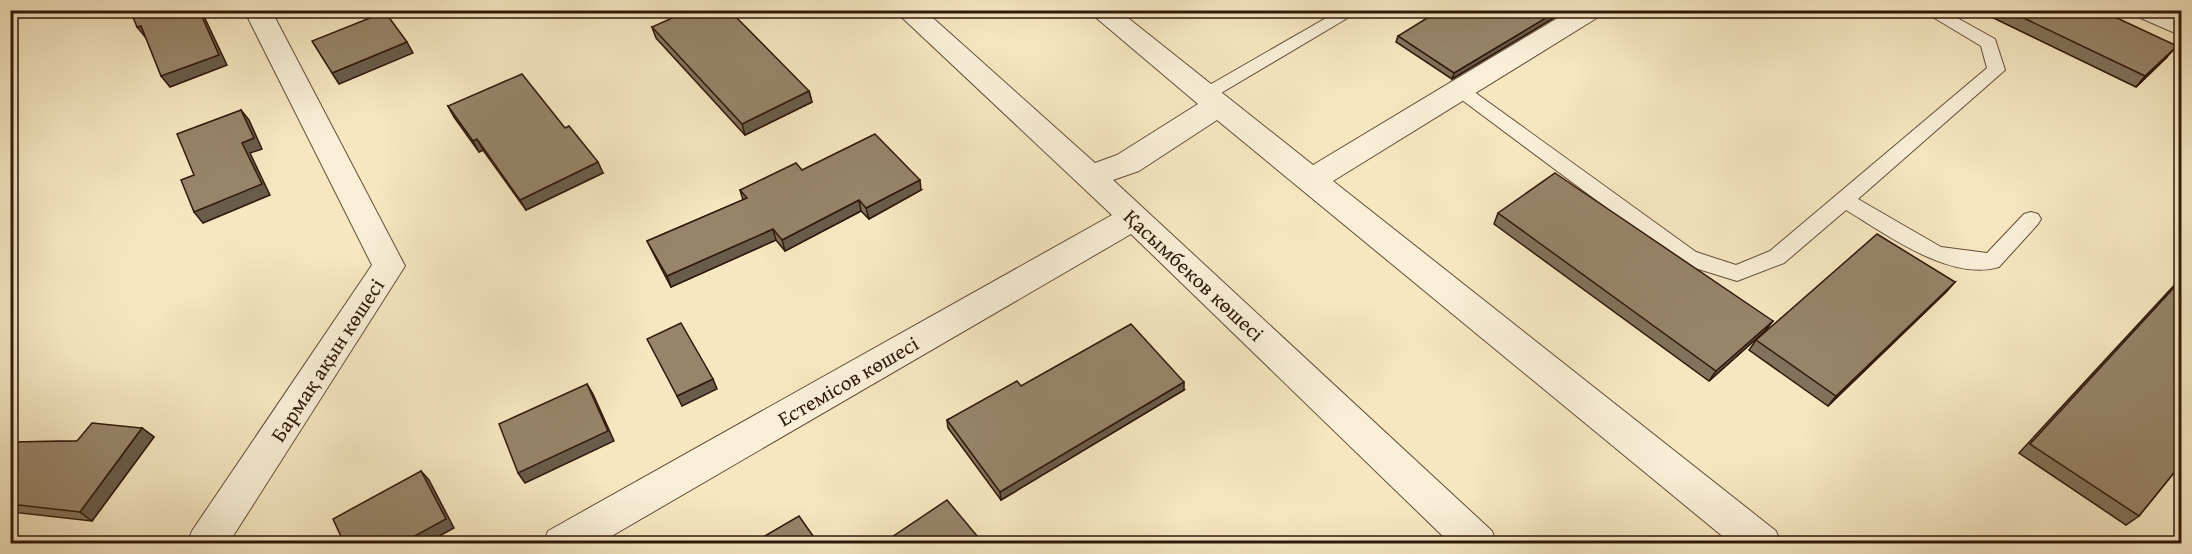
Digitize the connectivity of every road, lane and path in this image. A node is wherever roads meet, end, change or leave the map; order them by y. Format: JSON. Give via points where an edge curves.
{"nodes":[{"id":1,"x":257,"y":10,"type":"edge"},
{"id":2,"x":907,"y":10,"type":"edge"},
{"id":3,"x":1100,"y":10,"type":"edge"},
{"id":4,"x":1353,"y":10,"type":"edge"},
{"id":5,"x":1591,"y":10,"type":"edge"},
{"id":6,"x":1929,"y":10,"type":"edge"},
{"id":7,"x":2145,"y":10,"type":"edge"},
{"id":8,"x":2181,"y":27,"type":"edge"},
{"id":9,"x":1460,"y":90,"type":"junction"},
{"id":10,"x":1211,"y":100,"type":"junction"},
{"id":11,"x":1090,"y":176,"type":"junction"},
{"id":12,"x":1311,"y":180,"type":"junction"},
{"id":13,"x":1845,"y":200,"type":"junction"},
{"id":14,"x":1133,"y":218,"type":"junction"},
{"id":15,"x":2031,"y":219,"type":"dead end"},
{"id":16,"x":206,"y":543,"type":"edge"},
{"id":17,"x":562,"y":543,"type":"edge"},
{"id":18,"x":1478,"y":543,"type":"edge"},
{"id":19,"x":1762,"y":543,"type":"edge"}],
"edges":[{"from":1,"to":16,"type":"street","name":"Бармақ ақын көшесі","via":[[389,266]]},
{"from":2,"to":11,"type":"street","name":"Қасымбеков көшесі"},
{"from":3,"to":10,"type":"street"},
{"from":4,"to":10,"type":"lane"},
{"from":5,"to":9,"type":"street"},
{"from":6,"to":13,"type":"lane","via":[[1989,43],[1996,70]]},
{"from":7,"to":8,"type":"street"},
{"from":9,"to":12,"type":"street"},
{"from":9,"to":13,"type":"lane","via":[[1689,258],[1737,273],[1778,257]]},
{"from":10,"to":11,"type":"street","via":[[1128,163]]},
{"from":10,"to":12,"type":"street"},
{"from":11,"to":14,"type":"street","name":"Қасымбеков көшесі"},
{"from":12,"to":19,"type":"street"},
{"from":13,"to":15,"type":"lane","via":[[1936,254],[1960,259],[1992,261]]},
{"from":14,"to":17,"type":"street","name":"Естемісов көшесі"},
{"from":14,"to":18,"type":"street","name":"Қасымбеков көшесі"}]}
